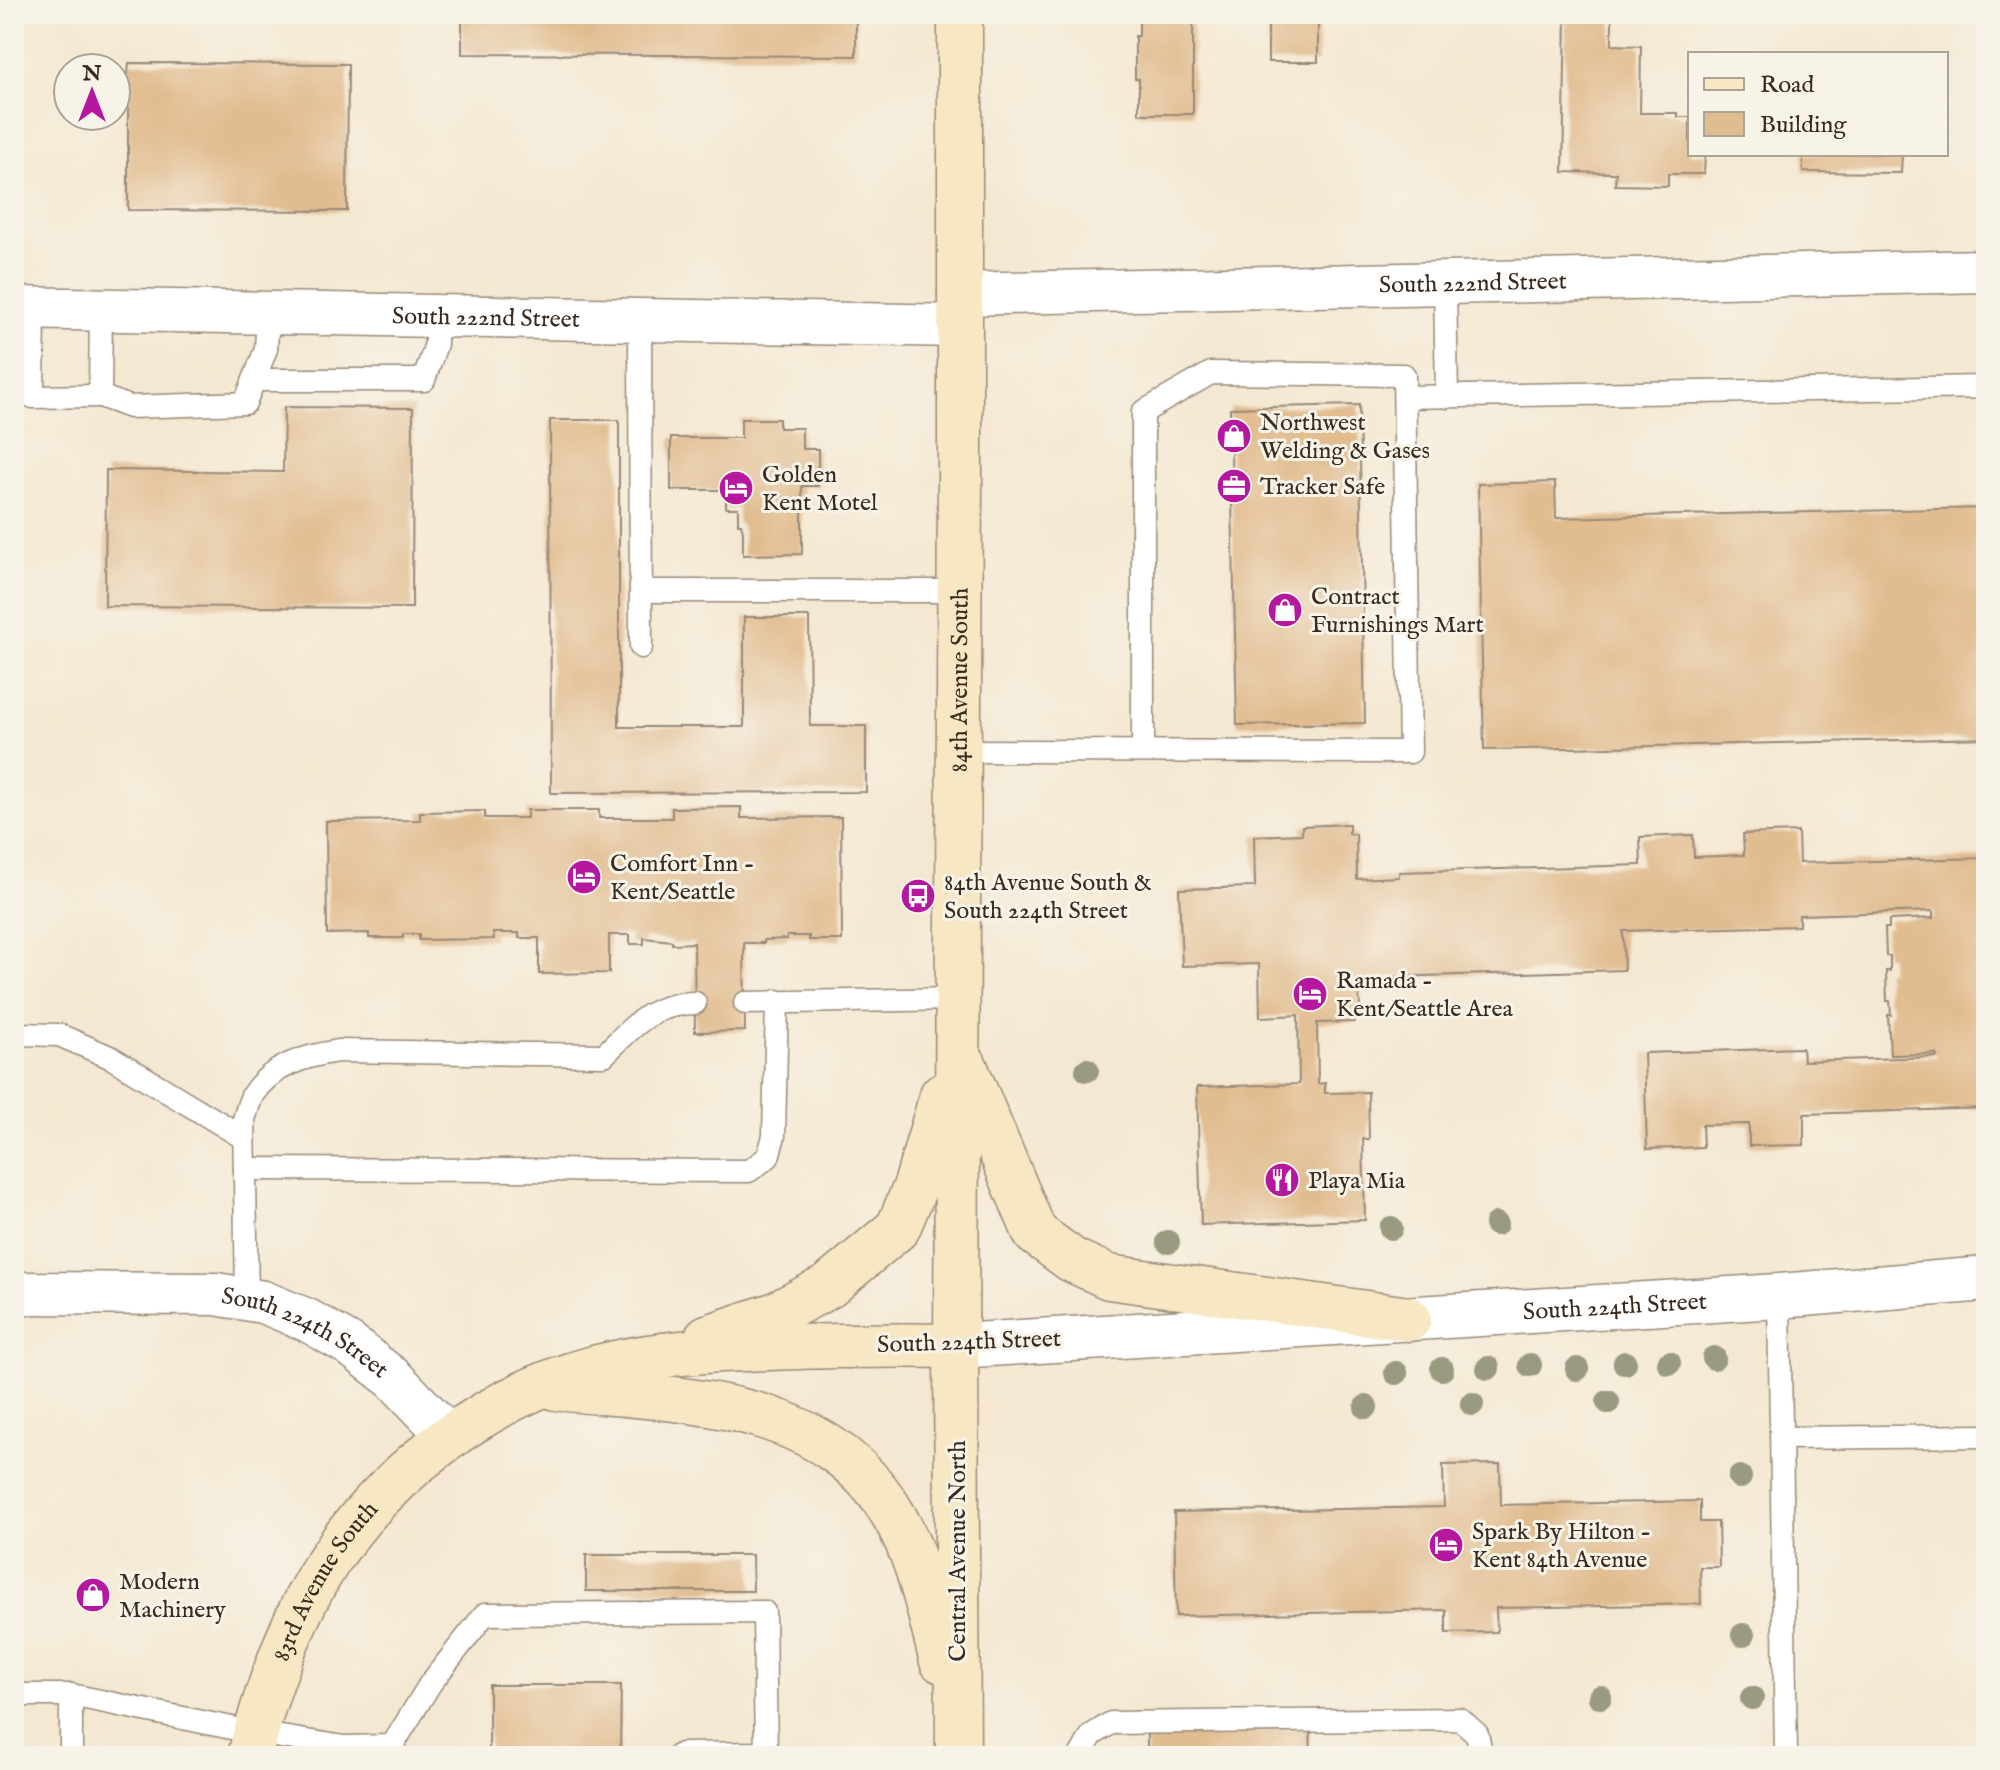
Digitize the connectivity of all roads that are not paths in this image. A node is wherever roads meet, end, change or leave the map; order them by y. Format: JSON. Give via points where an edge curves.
{"nodes":[{"id":1,"x":960,"y":14,"type":"edge"},
{"id":2,"x":1986,"y":271,"type":"edge"},
{"id":3,"x":1445,"y":283,"type":"junction"},
{"id":4,"x":24,"y":308,"type":"edge"},
{"id":5,"x":101,"y":309,"type":"junction"},
{"id":6,"x":959,"y":310,"type":"junction"},
{"id":7,"x":268,"y":312,"type":"junction"},
{"id":8,"x":436,"y":316,"type":"junction"},
{"id":9,"x":640,"y":320,"type":"junction"},
{"id":10,"x":254,"y":380,"type":"junction"},
{"id":11,"x":1986,"y":387,"type":"edge"},
{"id":12,"x":100,"y":396,"type":"junction"},
{"id":13,"x":1405,"y":397,"type":"junction"},
{"id":14,"x":1447,"y":397,"type":"junction"},
{"id":15,"x":641,"y":591,"type":"junction"},
{"id":16,"x":959,"y":591,"type":"junction"},
{"id":17,"x":641,"y":647,"type":"dead end"},
{"id":18,"x":958,"y":751,"type":"junction"},
{"id":19,"x":1143,"y":751,"type":"junction"},
{"id":20,"x":957,"y":999,"type":"junction"},
{"id":21,"x":777,"y":1001,"type":"junction"},
{"id":22,"x":695,"y":1003,"type":"dead end"},
{"id":23,"x":745,"y":1003,"type":"dead end"},
{"id":24,"x":14,"y":1034,"type":"edge"},
{"id":25,"x":957,"y":1047,"type":"junction"},
{"id":26,"x":244,"y":1138,"type":"junction"},
{"id":27,"x":245,"y":1169,"type":"junction"},
{"id":28,"x":1986,"y":1279,"type":"edge"},
{"id":29,"x":14,"y":1293,"type":"edge"},
{"id":30,"x":1779,"y":1296,"type":"junction"},
{"id":31,"x":247,"y":1299,"type":"junction"},
{"id":32,"x":1409,"y":1319,"type":"junction"},
{"id":33,"x":956,"y":1346,"type":"junction"},
{"id":34,"x":642,"y":1358,"type":"junction"},
{"id":35,"x":541,"y":1386,"type":"junction"},
{"id":36,"x":449,"y":1436,"type":"junction"},
{"id":37,"x":1986,"y":1436,"type":"edge"},
{"id":38,"x":1782,"y":1438,"type":"junction"},
{"id":39,"x":14,"y":1695,"type":"edge"},
{"id":40,"x":71,"y":1695,"type":"junction"},
{"id":41,"x":958,"y":1738,"type":"edge"},
{"id":42,"x":253,"y":1744,"type":"edge"},
{"id":43,"x":392,"y":1751,"type":"edge"},
{"id":44,"x":766,"y":1754,"type":"edge"},
{"id":45,"x":71,"y":1756,"type":"edge"},
{"id":46,"x":678,"y":1756,"type":"edge"},
{"id":47,"x":1080,"y":1756,"type":"edge"},
{"id":48,"x":1482,"y":1756,"type":"edge"},
{"id":49,"x":1786,"y":1756,"type":"edge"}],
"edges":[{"from":1,"to":6,"type":"main road","name":"84th Avenue South"},
{"from":2,"to":3,"type":"street","name":"South 222nd Street"},
{"from":3,"to":6,"type":"street","name":"South 222nd Street"},
{"from":3,"to":14,"type":"lane"},
{"from":4,"to":5,"type":"street","name":"South 222nd Street"},
{"from":4,"to":12,"type":"lane","via":[[33,397]]},
{"from":5,"to":7,"type":"street","name":"South 222nd Street"},
{"from":5,"to":12,"type":"lane"},
{"from":6,"to":9,"type":"street","name":"South 222nd Street"},
{"from":6,"to":16,"type":"main road","name":"84th Avenue South"},
{"from":7,"to":8,"type":"street","name":"South 222nd Street"},
{"from":7,"to":10,"type":"lane","via":[[266,349]]},
{"from":8,"to":9,"type":"street","name":"South 222nd Street"},
{"from":8,"to":10,"type":"lane","via":[[436,344],[424,380]]},
{"from":9,"to":15,"type":"lane"},
{"from":10,"to":12,"type":"lane","via":[[245,403],[130,407]]},
{"from":11,"to":14,"type":"lane"},
{"from":13,"to":14,"type":"lane"},
{"from":13,"to":19,"type":"lane","via":[[1410,752]]},
{"from":13,"to":19,"type":"lane","via":[[1404,375],[1211,373],[1143,412]]},
{"from":15,"to":16,"type":"lane"},
{"from":15,"to":17,"type":"lane"},
{"from":16,"to":18,"type":"main road","name":"84th Avenue South"},
{"from":18,"to":19,"type":"lane"},
{"from":18,"to":20,"type":"main road","name":"84th Avenue South"},
{"from":20,"to":21,"type":"lane"},
{"from":20,"to":25,"type":"main road","name":"84th Avenue South"},
{"from":21,"to":23,"type":"lane"},
{"from":21,"to":27,"type":"lane","via":[[774,1136],[768,1157],[749,1171]]},
{"from":22,"to":26,"type":"lane","via":[[676,1003],[646,1015],[604,1055],[307,1055],[277,1070],[253,1094]]},
{"from":24,"to":26,"type":"lane","via":[[59,1035],[112,1058]]},
{"from":25,"to":32,"type":"main road","via":[[1035,1233],[1072,1260],[1109,1277]]},
{"from":25,"to":33,"type":"main road","name":"84th Avenue South"},
{"from":25,"to":34,"type":"main road","via":[[898,1228],[829,1286],[776,1314]]},
{"from":26,"to":27,"type":"lane"},
{"from":27,"to":31,"type":"lane"},
{"from":28,"to":30,"type":"street","name":"South 224th Street"},
{"from":29,"to":31,"type":"street","name":"South 224th Street","via":[[216,1294]]},
{"from":30,"to":32,"type":"street","name":"South 224th Street"},
{"from":30,"to":38,"type":"lane"},
{"from":31,"to":36,"type":"street","name":"South 224th Street","via":[[307,1320],[349,1344],[394,1379]]},
{"from":32,"to":33,"type":"street","name":"South 224th Street"},
{"from":33,"to":34,"type":"main road","name":"South 224th Street","via":[[871,1344]]},
{"from":33,"to":41,"type":"main road","name":"Central Avenue North"},
{"from":34,"to":35,"type":"main road","name":"South 224th Street"},
{"from":35,"to":36,"type":"main road","name":"South 224th Street"},
{"from":35,"to":41,"type":"main road","via":[[741,1410],[789,1424],[852,1463],[895,1517],[913,1561]]},
{"from":36,"to":42,"type":"main road","name":"83rd Avenue South","via":[[394,1483],[317,1579],[270,1685]]},
{"from":37,"to":38,"type":"lane"},
{"from":38,"to":49,"type":"lane"},
{"from":39,"to":40,"type":"lane"},
{"from":40,"to":42,"type":"lane"},
{"from":40,"to":45,"type":"lane"},
{"from":42,"to":43,"type":"lane"},
{"from":43,"to":44,"type":"lane","via":[[430,1684],[485,1614],[764,1612]]},
{"from":44,"to":46,"type":"lane"},
{"from":47,"to":48,"type":"lane","via":[[1092,1735],[1111,1723],[1460,1719],[1477,1734]]}]}
